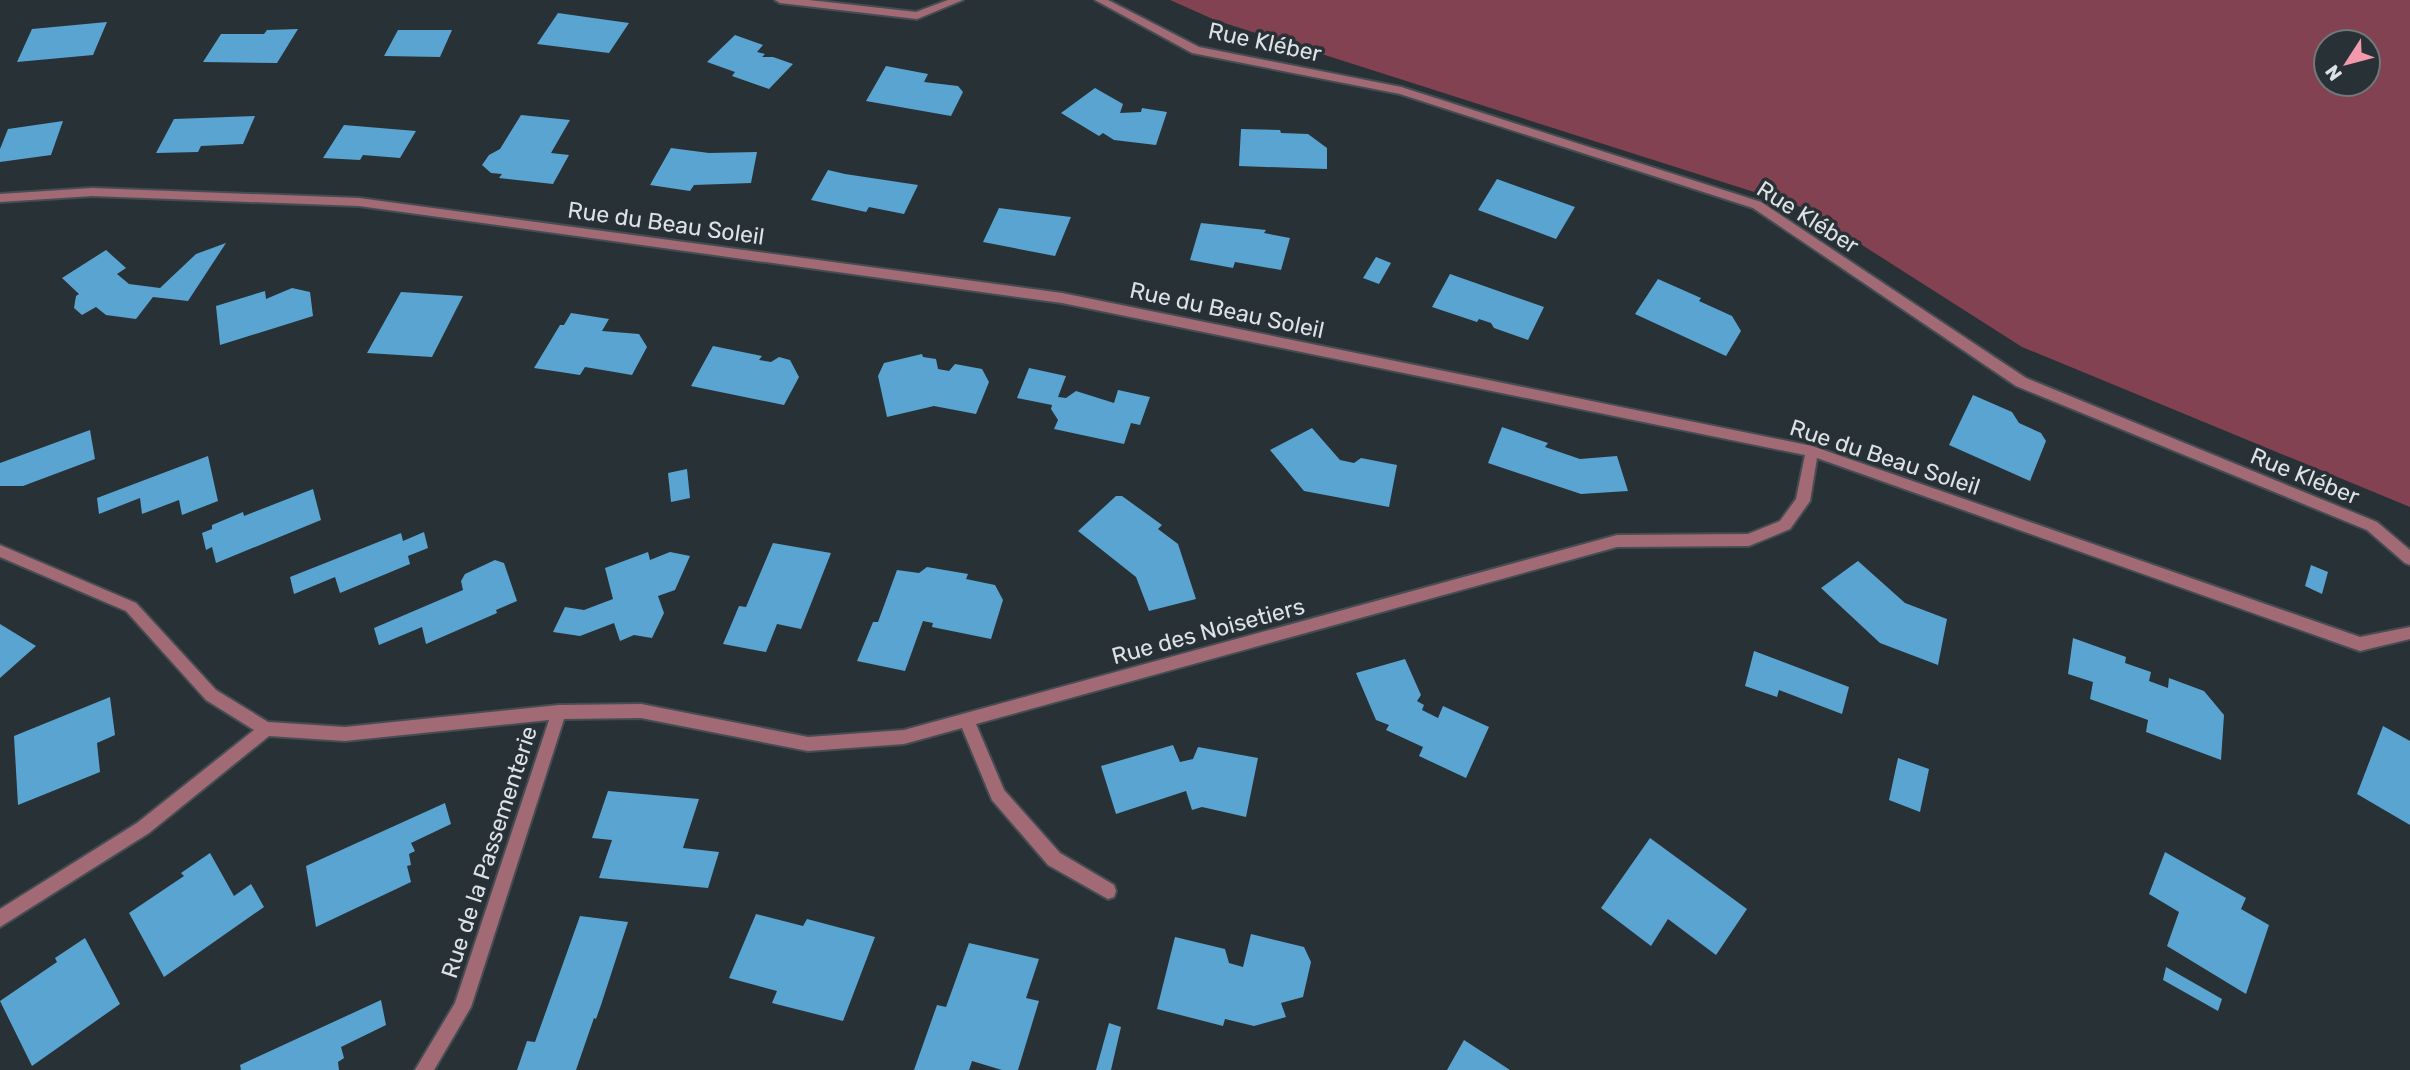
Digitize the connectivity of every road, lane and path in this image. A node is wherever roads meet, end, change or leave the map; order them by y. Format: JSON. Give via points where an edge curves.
{"nodes":[{"id":1,"x":780,"y":0,"type":"edge"},
{"id":2,"x":958,"y":0,"type":"edge"},
{"id":3,"x":1100,"y":0,"type":"edge"},
{"id":4,"x":0,"y":198,"type":"edge"},
{"id":5,"x":1812,"y":451,"type":"junction"},
{"id":6,"x":0,"y":551,"type":"edge"},
{"id":7,"x":2410,"y":559,"type":"edge"},
{"id":8,"x":2410,"y":633,"type":"edge"},
{"id":9,"x":559,"y":712,"type":"junction"},
{"id":10,"x":967,"y":720,"type":"junction"},
{"id":11,"x":266,"y":729,"type":"junction"},
{"id":12,"x":1108,"y":891,"type":"dead end"},
{"id":13,"x":0,"y":919,"type":"edge"},
{"id":14,"x":424,"y":1070,"type":"edge"}],
"edges":[{"from":1,"to":2,"type":"street","via":[[917,16]]},
{"from":3,"to":7,"type":"street","name":"Rue Kléber","via":[[1196,50],[1401,90],[1757,205],[2021,382],[2372,526]]},
{"from":4,"to":5,"type":"street","name":"Rue du Beau Soleil","via":[[92,192],[359,202],[1062,298]]},
{"from":5,"to":8,"type":"street","name":"Rue du Beau Soleil","via":[[2360,644]]},
{"from":5,"to":10,"type":"street","name":"Rue des Noisetiers","via":[[1803,501],[1785,525],[1749,540],[1617,541]]},
{"from":6,"to":11,"type":"street","name":"Rue de la Passementerie","via":[[131,607],[211,695]]},
{"from":9,"to":10,"type":"street","name":"Rue des Noisetiers","via":[[641,711],[808,744],[904,737]]},
{"from":9,"to":11,"type":"street","name":"Rue de la Passementerie","via":[[345,734]]},
{"from":9,"to":14,"type":"street","name":"Rue de la Passementerie","via":[[462,1006]]},
{"from":10,"to":12,"type":"street","via":[[998,795],[1054,859]]},
{"from":11,"to":13,"type":"street","via":[[144,828]]}]}
